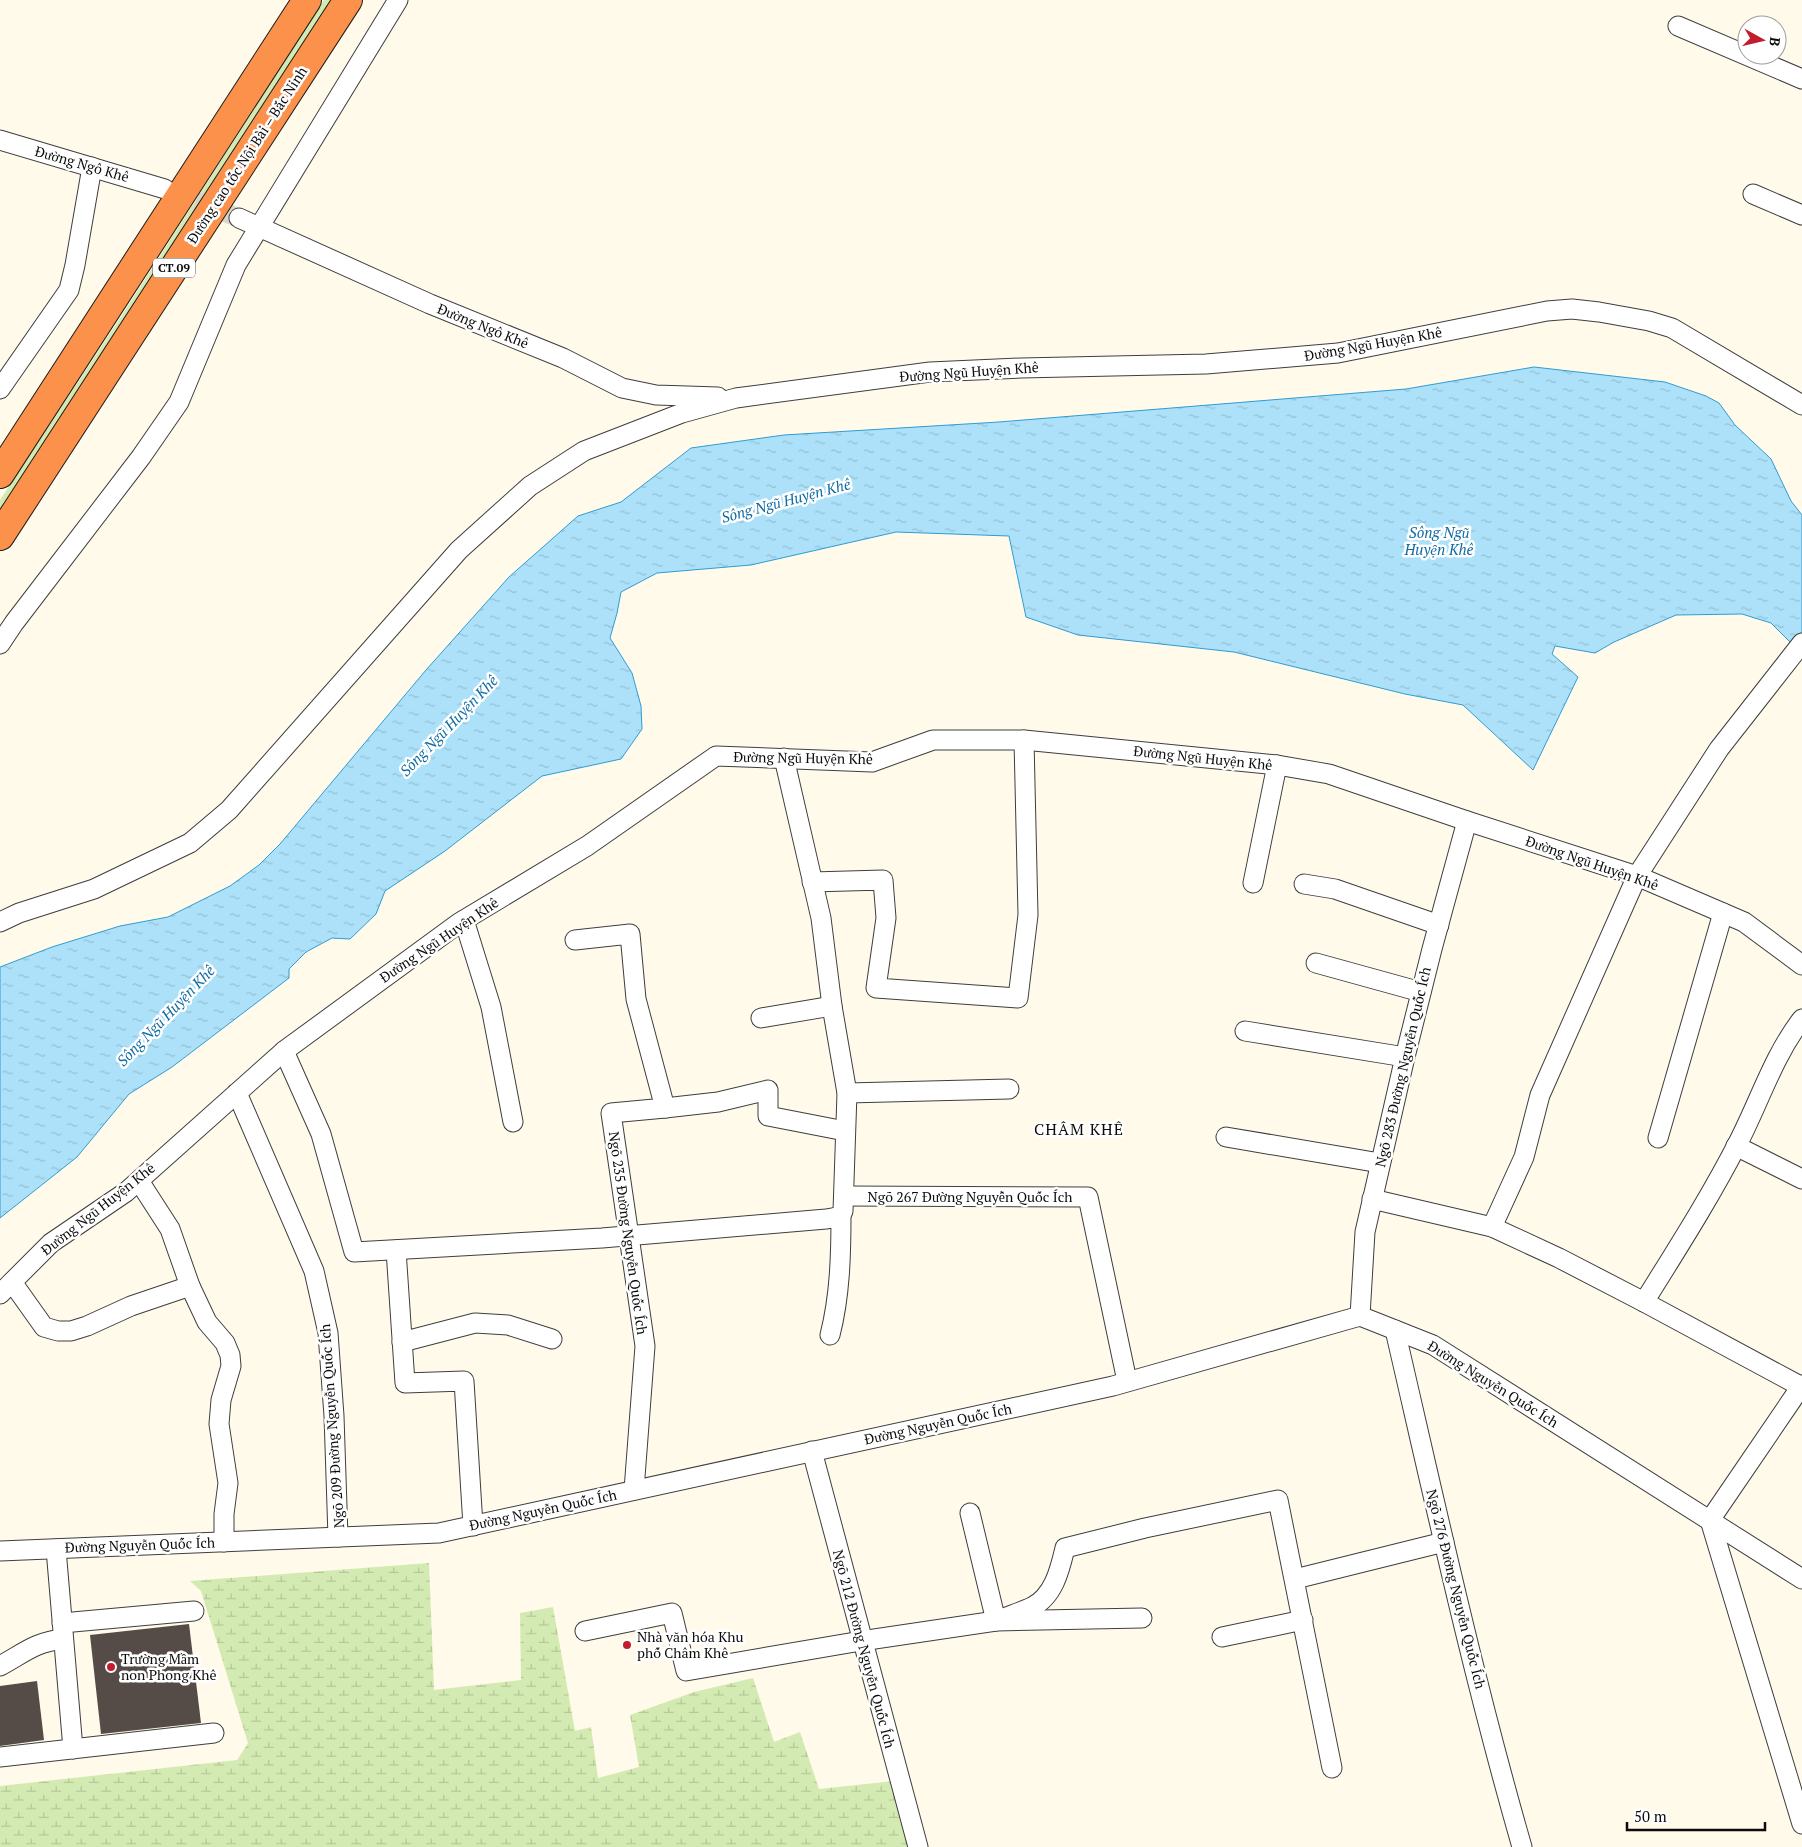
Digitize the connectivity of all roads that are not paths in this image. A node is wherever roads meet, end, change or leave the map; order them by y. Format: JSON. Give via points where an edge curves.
{"nodes":[{"id":1,"x":307,"y":0,"type":"edge"},
{"id":2,"x":348,"y":0,"type":"edge"},
{"id":3,"x":398,"y":0,"type":"edge"},
{"id":4,"x":1678,"y":26,"type":"dead end"},
{"id":5,"x":1802,"y":79,"type":"edge"},
{"id":6,"x":0,"y":140,"type":"edge"},
{"id":7,"x":92,"y":167,"type":"junction"},
{"id":8,"x":165,"y":189,"type":"tunnel mouth"},
{"id":9,"x":1753,"y":194,"type":"dead end"},
{"id":10,"x":1802,"y":215,"type":"edge"},
{"id":11,"x":239,"y":218,"type":"tunnel mouth"},
{"id":12,"x":258,"y":227,"type":"junction"},
{"id":13,"x":0,"y":389,"type":"edge"},
{"id":14,"x":736,"y":398,"type":"junction"},
{"id":15,"x":1802,"y":405,"type":"edge"},
{"id":16,"x":0,"y":474,"type":"edge"},
{"id":17,"x":0,"y":536,"type":"edge"},
{"id":18,"x":1802,"y":643,"type":"edge"},
{"id":19,"x":0,"y":644,"type":"edge"},
{"id":20,"x":1024,"y":740,"type":"junction"},
{"id":21,"x":784,"y":758,"type":"junction"},
{"id":22,"x":1277,"y":765,"type":"junction"},
{"id":23,"x":1467,"y":821,"type":"junction"},
{"id":24,"x":1637,"y":876,"type":"junction"},
{"id":25,"x":812,"y":882,"type":"junction"},
{"id":26,"x":1253,"y":883,"type":"dead end"},
{"id":27,"x":1304,"y":884,"type":"dead end"},
{"id":28,"x":1723,"y":913,"type":"junction"},
{"id":29,"x":464,"y":920,"type":"junction"},
{"id":30,"x":0,"y":922,"type":"edge"},
{"id":31,"x":1438,"y":924,"type":"junction"},
{"id":32,"x":575,"y":940,"type":"dead end"},
{"id":33,"x":1316,"y":963,"type":"dead end"},
{"id":34,"x":1802,"y":964,"type":"edge"},
{"id":35,"x":1421,"y":992,"type":"junction"},
{"id":36,"x":832,"y":1006,"type":"junction"},
{"id":37,"x":761,"y":1018,"type":"dead end"},
{"id":38,"x":1802,"y":1019,"type":"edge"},
{"id":39,"x":1245,"y":1031,"type":"dead end"},
{"id":40,"x":284,"y":1050,"type":"junction"},
{"id":41,"x":1405,"y":1057,"type":"junction"},
{"id":42,"x":1009,"y":1089,"type":"dead end"},
{"id":43,"x":847,"y":1092,"type":"junction"},
{"id":44,"x":237,"y":1093,"type":"junction"},
{"id":45,"x":665,"y":1108,"type":"junction"},
{"id":46,"x":513,"y":1122,"type":"dead end"},
{"id":47,"x":845,"y":1131,"type":"junction"},
{"id":48,"x":1226,"y":1137,"type":"dead end"},
{"id":49,"x":1658,"y":1138,"type":"dead end"},
{"id":50,"x":1736,"y":1146,"type":"junction"},
{"id":51,"x":1380,"y":1163,"type":"junction"},
{"id":52,"x":1802,"y":1179,"type":"edge"},
{"id":53,"x":139,"y":1181,"type":"junction"},
{"id":54,"x":844,"y":1196,"type":"junction"},
{"id":55,"x":1372,"y":1200,"type":"junction"},
{"id":56,"x":841,"y":1215,"type":"junction"},
{"id":57,"x":1492,"y":1227,"type":"junction"},
{"id":58,"x":629,"y":1235,"type":"junction"},
{"id":59,"x":396,"y":1250,"type":"junction"},
{"id":60,"x":190,"y":1286,"type":"junction"},
{"id":61,"x":6,"y":1288,"type":"edge"},
{"id":62,"x":1644,"y":1302,"type":"junction"},
{"id":63,"x":1360,"y":1316,"type":"junction"},
{"id":64,"x":1395,"y":1330,"type":"junction"},
{"id":65,"x":830,"y":1335,"type":"dead end"},
{"id":66,"x":552,"y":1340,"type":"dead end"},
{"id":67,"x":402,"y":1342,"type":"junction"},
{"id":68,"x":1127,"y":1381,"type":"junction"},
{"id":69,"x":1801,"y":1386,"type":"edge"},
{"id":70,"x":812,"y":1451,"type":"junction"},
{"id":71,"x":634,"y":1490,"type":"junction"},
{"id":72,"x":970,"y":1513,"type":"dead end"},
{"id":73,"x":1710,"y":1520,"type":"junction"},
{"id":74,"x":473,"y":1526,"type":"junction"},
{"id":75,"x":338,"y":1537,"type":"junction"},
{"id":76,"x":224,"y":1542,"type":"junction"},
{"id":77,"x":1444,"y":1542,"type":"junction"},
{"id":78,"x":56,"y":1548,"type":"junction"},
{"id":79,"x":0,"y":1551,"type":"edge"},
{"id":80,"x":1295,"y":1579,"type":"junction"},
{"id":81,"x":1802,"y":1579,"type":"edge"},
{"id":82,"x":194,"y":1611,"type":"dead end"},
{"id":83,"x":1142,"y":1618,"type":"dead end"},
{"id":84,"x":1303,"y":1620,"type":"junction"},
{"id":85,"x":996,"y":1621,"type":"junction"},
{"id":86,"x":63,"y":1631,"type":"junction"},
{"id":87,"x":585,"y":1631,"type":"dead end"},
{"id":88,"x":1222,"y":1637,"type":"dead end"},
{"id":89,"x":861,"y":1641,"type":"junction"},
{"id":90,"x":0,"y":1666,"type":"edge"},
{"id":91,"x":214,"y":1733,"type":"dead end"},
{"id":92,"x":74,"y":1749,"type":"junction"},
{"id":93,"x":0,"y":1757,"type":"edge"},
{"id":94,"x":1332,"y":1768,"type":"dead end"},
{"id":95,"x":1802,"y":1824,"type":"edge"},
{"id":96,"x":918,"y":1847,"type":"edge"},
{"id":97,"x":1522,"y":1847,"type":"edge"}],
"edges":[{"from":1,"to":16,"type":"highway","number":"CT.09"},
{"from":2,"to":17,"type":"highway","name":"Đường cao tốc Nội Bài – Bắc Ninh","number":"CT.09"},
{"from":3,"to":12,"type":"street"},
{"from":4,"to":5,"type":"street"},
{"from":6,"to":7,"type":"street","name":"Đường Ngô Khê"},
{"from":7,"to":8,"type":"street","name":"Đường Ngô Khê"},
{"from":7,"to":13,"type":"street","via":[[69,290]]},
{"from":9,"to":10,"type":"street"},
{"from":11,"to":12,"type":"street","name":"Đường Ngô Khê"},
{"from":12,"to":14,"type":"street","name":"Đường Ngô Khê","via":[[430,304],[563,358],[622,388],[656,395]]},
{"from":12,"to":19,"type":"street","via":[[236,265],[179,402]]},
{"from":14,"to":15,"type":"street","name":"Đường Ngũ Huyện Khê","via":[[930,372],[1206,364],[1338,353],[1547,311],[1572,309],[1649,321],[1672,328]]},
{"from":14,"to":30,"type":"street","name":"Đường Ngũ Huyện Khê","via":[[682,413],[584,451],[530,486],[459,550],[228,810],[190,843],[94,889],[18,913]]},
{"from":18,"to":24,"type":"street","via":[[1718,750]]},
{"from":20,"to":21,"type":"street","name":"Đường Ngũ Huyện Khê","via":[[934,740],[872,762]]},
{"from":20,"to":22,"type":"street","name":"Đường Ngũ Huyện Khê"},
{"from":20,"to":25,"type":"street","via":[[1028,915],[1018,998],[876,988],[886,918],[883,880]]},
{"from":21,"to":25,"type":"street"},
{"from":21,"to":29,"type":"street","name":"Đường Ngũ Huyện Khê","via":[[716,756],[587,846]]},
{"from":22,"to":23,"type":"street","name":"Đường Ngũ Huyện Khê","via":[[1329,774]]},
{"from":22,"to":26,"type":"street"},
{"from":23,"to":24,"type":"street","name":"Đường Ngũ Huyện Khê"},
{"from":23,"to":31,"type":"street","name":"Ngõ 283 Đường Nguyễn Quốc Ích"},
{"from":24,"to":28,"type":"street","name":"Đường Ngũ Huyện Khê"},
{"from":24,"to":57,"type":"street","via":[[1540,1095],[1524,1157]]},
{"from":25,"to":36,"type":"street","via":[[821,918]]},
{"from":27,"to":31,"type":"street","via":[[1335,889]]},
{"from":28,"to":34,"type":"street","name":"Đường Ngũ Huyện Khê","via":[[1744,922]]},
{"from":28,"to":49,"type":"street"},
{"from":29,"to":40,"type":"street","name":"Đường Ngũ Huyện Khê"},
{"from":29,"to":46,"type":"street","via":[[492,1007]]},
{"from":31,"to":35,"type":"street","name":"Ngõ 283 Đường Nguyễn Quốc Ích"},
{"from":32,"to":45,"type":"street","via":[[630,934],[636,999]]},
{"from":33,"to":35,"type":"street"},
{"from":35,"to":41,"type":"street","name":"Ngõ 283 Đường Nguyễn Quốc Ích"},
{"from":36,"to":37,"type":"street"},
{"from":36,"to":43,"type":"street"},
{"from":38,"to":50,"type":"street","via":[[1788,1038]]},
{"from":39,"to":41,"type":"street"},
{"from":40,"to":44,"type":"street","name":"Đường Ngũ Huyện Khê"},
{"from":40,"to":59,"type":"street","via":[[321,1134],[354,1252]]},
{"from":41,"to":51,"type":"street","name":"Ngõ 283 Đường Nguyễn Quốc Ích"},
{"from":42,"to":43,"type":"street"},
{"from":43,"to":47,"type":"street"},
{"from":44,"to":53,"type":"street","name":"Đường Ngũ Huyện Khê"},
{"from":44,"to":75,"type":"street","name":"Ngõ 209 Đường Nguyễn Quốc Ích","via":[[314,1271],[328,1333]]},
{"from":45,"to":47,"type":"street","via":[[718,1102],[768,1090],[768,1116]]},
{"from":45,"to":58,"type":"street","name":"Ngõ 235 Đường Nguyễn Quốc Ích","via":[[611,1113]]},
{"from":47,"to":54,"type":"street"},
{"from":48,"to":51,"type":"street"},
{"from":50,"to":52,"type":"street"},
{"from":50,"to":62,"type":"street"},
{"from":51,"to":55,"type":"street","name":"Ngõ 283 Đường Nguyễn Quốc Ích"},
{"from":53,"to":60,"type":"street","via":[[170,1229]]},
{"from":53,"to":61,"type":"street","name":"Đường Ngũ Huyện Khê","via":[[51,1244]]},
{"from":54,"to":56,"type":"street"},
{"from":54,"to":68,"type":"street","name":"Ngõ 267 Đường Nguyễn Quốc Ích","via":[[1088,1197]]},
{"from":55,"to":57,"type":"street"},
{"from":55,"to":63,"type":"street","name":"Ngõ 283 Đường Nguyễn Quốc Ích","via":[[1365,1232]]},
{"from":56,"to":58,"type":"street","via":[[826,1219]]},
{"from":56,"to":65,"type":"street","via":[[837,1307]]},
{"from":57,"to":62,"type":"street"},
{"from":58,"to":59,"type":"street"},
{"from":58,"to":71,"type":"street","name":"Ngõ 235 Đường Nguyễn Quốc Ích","via":[[645,1346]]},
{"from":59,"to":67,"type":"street"},
{"from":60,"to":61,"type":"street","via":[[71,1331],[44,1327]]},
{"from":60,"to":76,"type":"street","via":[[207,1322],[225,1343],[232,1366],[221,1400],[219,1424],[228,1483]]},
{"from":62,"to":69,"type":"street"},
{"from":63,"to":64,"type":"street","name":"Đường Nguyễn Quốc Ích"},
{"from":63,"to":68,"type":"street","name":"Đường Nguyễn Quốc Ích"},
{"from":64,"to":73,"type":"street","name":"Đường Nguyễn Quốc Ích","via":[[1433,1345]]},
{"from":64,"to":77,"type":"street","name":"Ngõ 276 Đường Nguyễn Quốc Ích"},
{"from":66,"to":67,"type":"street","via":[[508,1325],[475,1323]]},
{"from":67,"to":74,"type":"street","via":[[406,1383],[464,1381]]},
{"from":68,"to":70,"type":"street","name":"Đường Nguyễn Quốc Ích"},
{"from":69,"to":73,"type":"street"},
{"from":70,"to":71,"type":"street","name":"Đường Nguyễn Quốc Ích"},
{"from":70,"to":89,"type":"street","name":"Ngõ 212 Đường Nguyễn Quốc Ích"},
{"from":71,"to":74,"type":"street","name":"Đường Nguyễn Quốc Ích"},
{"from":72,"to":85,"type":"street"},
{"from":73,"to":81,"type":"street","name":"Đường Nguyễn Quốc Ích"},
{"from":73,"to":95,"type":"street"},
{"from":74,"to":75,"type":"street","name":"Đường Nguyễn Quốc Ích","via":[[439,1533]]},
{"from":75,"to":76,"type":"street","name":"Đường Nguyễn Quốc Ích"},
{"from":76,"to":78,"type":"street","name":"Đường Nguyễn Quốc Ích"},
{"from":77,"to":80,"type":"street"},
{"from":77,"to":97,"type":"street","name":"Ngõ 276 Đường Nguyễn Quốc Ích","via":[[1499,1769]]},
{"from":78,"to":79,"type":"street","name":"Đường Nguyễn Quốc Ích"},
{"from":78,"to":86,"type":"street"},
{"from":80,"to":84,"type":"street"},
{"from":80,"to":85,"type":"street","via":[[1278,1500],[1066,1548],[1060,1573],[1045,1597],[1034,1606]]},
{"from":82,"to":86,"type":"street"},
{"from":83,"to":85,"type":"street"},
{"from":84,"to":88,"type":"street"},
{"from":84,"to":94,"type":"street"},
{"from":85,"to":89,"type":"street"},
{"from":86,"to":90,"type":"street"},
{"from":86,"to":92,"type":"street"},
{"from":87,"to":89,"type":"street","via":[[672,1613],[686,1671]]},
{"from":89,"to":96,"type":"street","name":"Ngõ 212 Đường Nguyễn Quốc Ích"},
{"from":91,"to":92,"type":"street"},
{"from":92,"to":93,"type":"street"}]}
